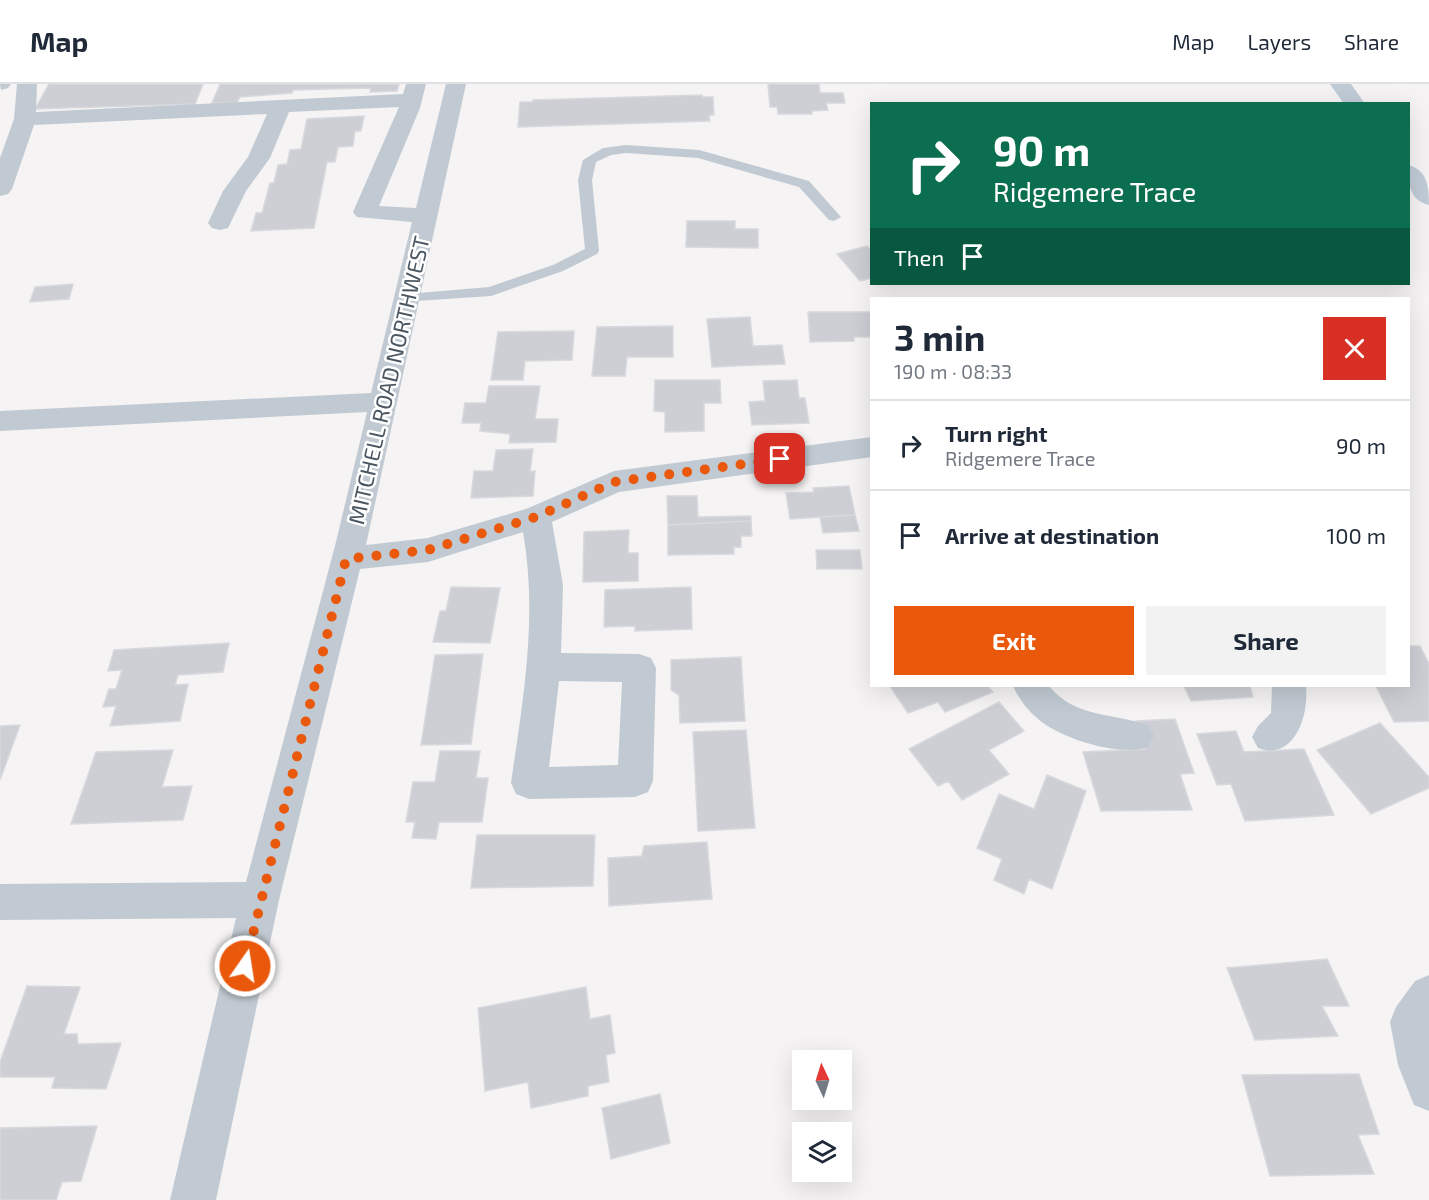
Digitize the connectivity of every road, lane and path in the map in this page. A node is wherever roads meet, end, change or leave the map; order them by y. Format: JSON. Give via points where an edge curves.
{"nodes":[{"id":1,"x":27,"y":84,"type":"edge"},
{"id":2,"x":456,"y":84,"type":"edge"},
{"id":3,"x":1340,"y":84,"type":"edge"},
{"id":4,"x":414,"y":92,"type":"edge"},
{"id":5,"x":1354,"y":102,"type":"edge"},
{"id":6,"x":280,"y":107,"type":"junction"},
{"id":7,"x":25,"y":119,"type":"junction"},
{"id":8,"x":0,"y":189,"type":"edge"},
{"id":9,"x":426,"y":216,"type":"junction"},
{"id":10,"x":834,"y":218,"type":"dead end"},
{"id":11,"x":220,"y":223,"type":"dead end"},
{"id":12,"x":407,"y":299,"type":"junction"},
{"id":13,"x":383,"y":402,"type":"junction"},
{"id":14,"x":0,"y":421,"type":"edge"},
{"id":15,"x":870,"y":447,"type":"edge"},
{"id":16,"x":536,"y":517,"type":"junction"},
{"id":17,"x":346,"y":559,"type":"junction"},
{"id":18,"x":543,"y":667,"type":"junction"},
{"id":19,"x":1031,"y":687,"type":"edge"},
{"id":20,"x":1290,"y":687,"type":"edge"},
{"id":21,"x":1136,"y":736,"type":"dead end"},
{"id":22,"x":1270,"y":737,"type":"dead end"},
{"id":23,"x":260,"y":900,"type":"junction"},
{"id":24,"x":0,"y":902,"type":"edge"},
{"id":25,"x":1429,"y":995,"type":"edge"},
{"id":26,"x":1429,"y":1090,"type":"edge"},
{"id":27,"x":193,"y":1200,"type":"edge"}],
"edges":[{"from":1,"to":7,"type":"street"},
{"from":2,"to":9,"type":"street","name":"MITCHELL ROAD NORTHWEST"},
{"from":3,"to":5,"type":"street"},
{"from":4,"to":6,"type":"street"},
{"from":4,"to":9,"type":"street","via":[[365,212]]},
{"from":6,"to":7,"type":"street"},
{"from":6,"to":11,"type":"street","via":[[259,158],[235,191]]},
{"from":7,"to":8,"type":"street"},
{"from":9,"to":12,"type":"street","name":"MITCHELL ROAD NORTHWEST"},
{"from":10,"to":12,"type":"lane","via":[[804,184],[781,176],[699,154],[608,151],[590,160],[585,180],[591,251],[558,268],[491,291]]},
{"from":12,"to":13,"type":"street","name":"MITCHELL ROAD NORTHWEST"},
{"from":13,"to":14,"type":"street"},
{"from":13,"to":17,"type":"street","name":"MITCHELL ROAD NORTHWEST"},
{"from":15,"to":16,"type":"street","via":[[614,482]]},
{"from":16,"to":17,"type":"street","via":[[428,550]]},
{"from":16,"to":18,"type":"street","via":[[547,592]]},
{"from":17,"to":23,"type":"street","name":"MITCHELL ROAD NORTHWEST"},
{"from":18,"to":18,"type":"street","via":[[529,783],[635,782],[639,668]]},
{"from":19,"to":21,"type":"street","via":[[1041,702],[1077,726]]},
{"from":20,"to":22,"type":"street","via":[[1291,713]]},
{"from":23,"to":24,"type":"street"},
{"from":23,"to":27,"type":"street","name":"MITCHELL ROAD NORTHWEST"},
{"from":25,"to":26,"type":"street","via":[[1411,1022],[1419,1065]]}]}
